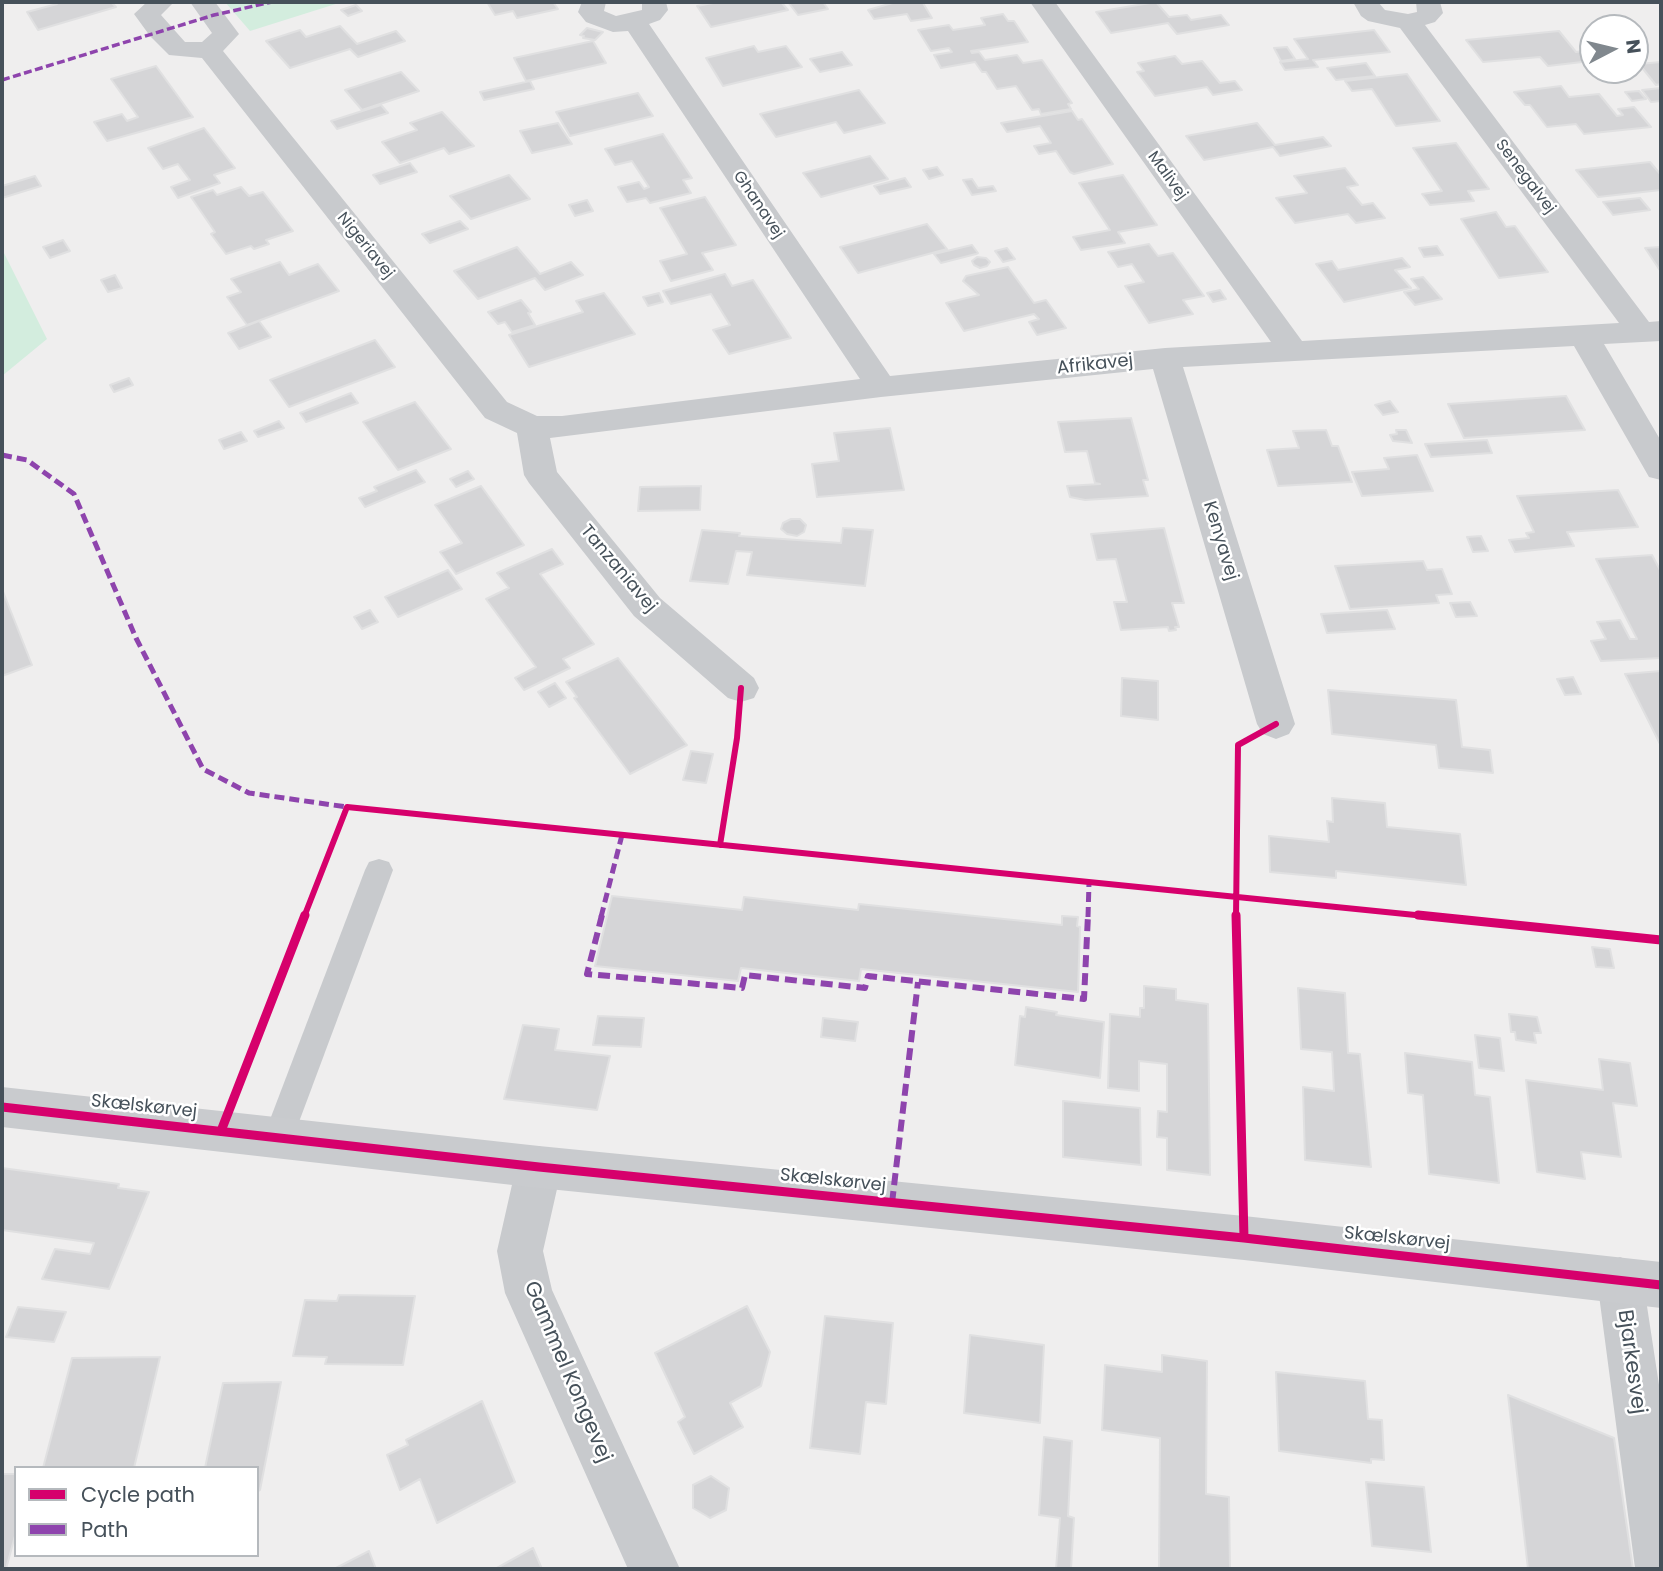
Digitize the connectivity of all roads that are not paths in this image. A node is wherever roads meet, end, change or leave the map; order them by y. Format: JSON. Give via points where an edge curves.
{"nodes":[{"id":1,"x":162,"y":2,"type":"edge"},
{"id":2,"x":202,"y":2,"type":"edge"},
{"id":3,"x":594,"y":2,"type":"edge"},
{"id":4,"x":1042,"y":2,"type":"edge"},
{"id":5,"x":1366,"y":2,"type":"edge"},
{"id":6,"x":645,"y":12,"type":"edge"},
{"id":7,"x":1419,"y":12,"type":"edge"},
{"id":8,"x":209,"y":50,"type":"junction"},
{"id":9,"x":1651,"y":332,"type":"edge"},
{"id":10,"x":1583,"y":334,"type":"junction"},
{"id":11,"x":1293,"y":349,"type":"junction"},
{"id":12,"x":1165,"y":358,"type":"junction"},
{"id":13,"x":881,"y":387,"type":"junction"},
{"id":14,"x":532,"y":427,"type":"junction"},
{"id":15,"x":1661,"y":470,"type":"edge"},
{"id":16,"x":741,"y":688,"type":"dead end"},
{"id":17,"x":1276,"y":723,"type":"dead end"},
{"id":18,"x":379,"y":870,"type":"dead end"},
{"id":19,"x":2,"y":1107,"type":"edge"},
{"id":20,"x":278,"y":1138,"type":"junction"},
{"id":21,"x":539,"y":1167,"type":"junction"},
{"id":22,"x":1640,"y":1283,"type":"edge"},
{"id":23,"x":1661,"y":1568,"type":"edge"},
{"id":24,"x":654,"y":1569,"type":"edge"}],
"edges":[{"from":1,"to":8,"type":"street","via":[[147,14],[159,31],[178,50]]},
{"from":2,"to":8,"type":"street","via":[[226,34]]},
{"from":3,"to":6,"type":"street","name":"Ghanavej","via":[[592,12],[613,24]]},
{"from":4,"to":11,"type":"street","name":"Malivej"},
{"from":5,"to":7,"type":"street","name":"Senegalvej","via":[[1377,16]]},
{"from":6,"to":13,"type":"street","name":"Ghanavej"},
{"from":7,"to":9,"type":"street","name":"Senegalvej"},
{"from":8,"to":14,"type":"street","name":"Nigeriavej","via":[[496,410]]},
{"from":9,"to":10,"type":"street","name":"Afrikavej"},
{"from":10,"to":11,"type":"street","name":"Afrikavej"},
{"from":10,"to":15,"type":"street"},
{"from":11,"to":12,"type":"street","name":"Afrikavej"},
{"from":12,"to":13,"type":"street","name":"Afrikavej"},
{"from":12,"to":17,"type":"street","name":"Kenyavej"},
{"from":13,"to":14,"type":"street","name":"Afrikavej"},
{"from":14,"to":16,"type":"street","name":"Tanzaniavej","via":[[541,475],[647,607]]},
{"from":18,"to":20,"type":"lane"},
{"from":19,"to":20,"type":"street","name":"Skælskørvej"},
{"from":20,"to":21,"type":"street","name":"Skælskørvej"},
{"from":21,"to":22,"type":"street","name":"Skælskørvej"},
{"from":21,"to":24,"type":"street","name":"Gammel Kongevej","via":[[520,1251],[529,1293]]},
{"from":22,"to":23,"type":"street","name":"Bjarkesvej"}]}
